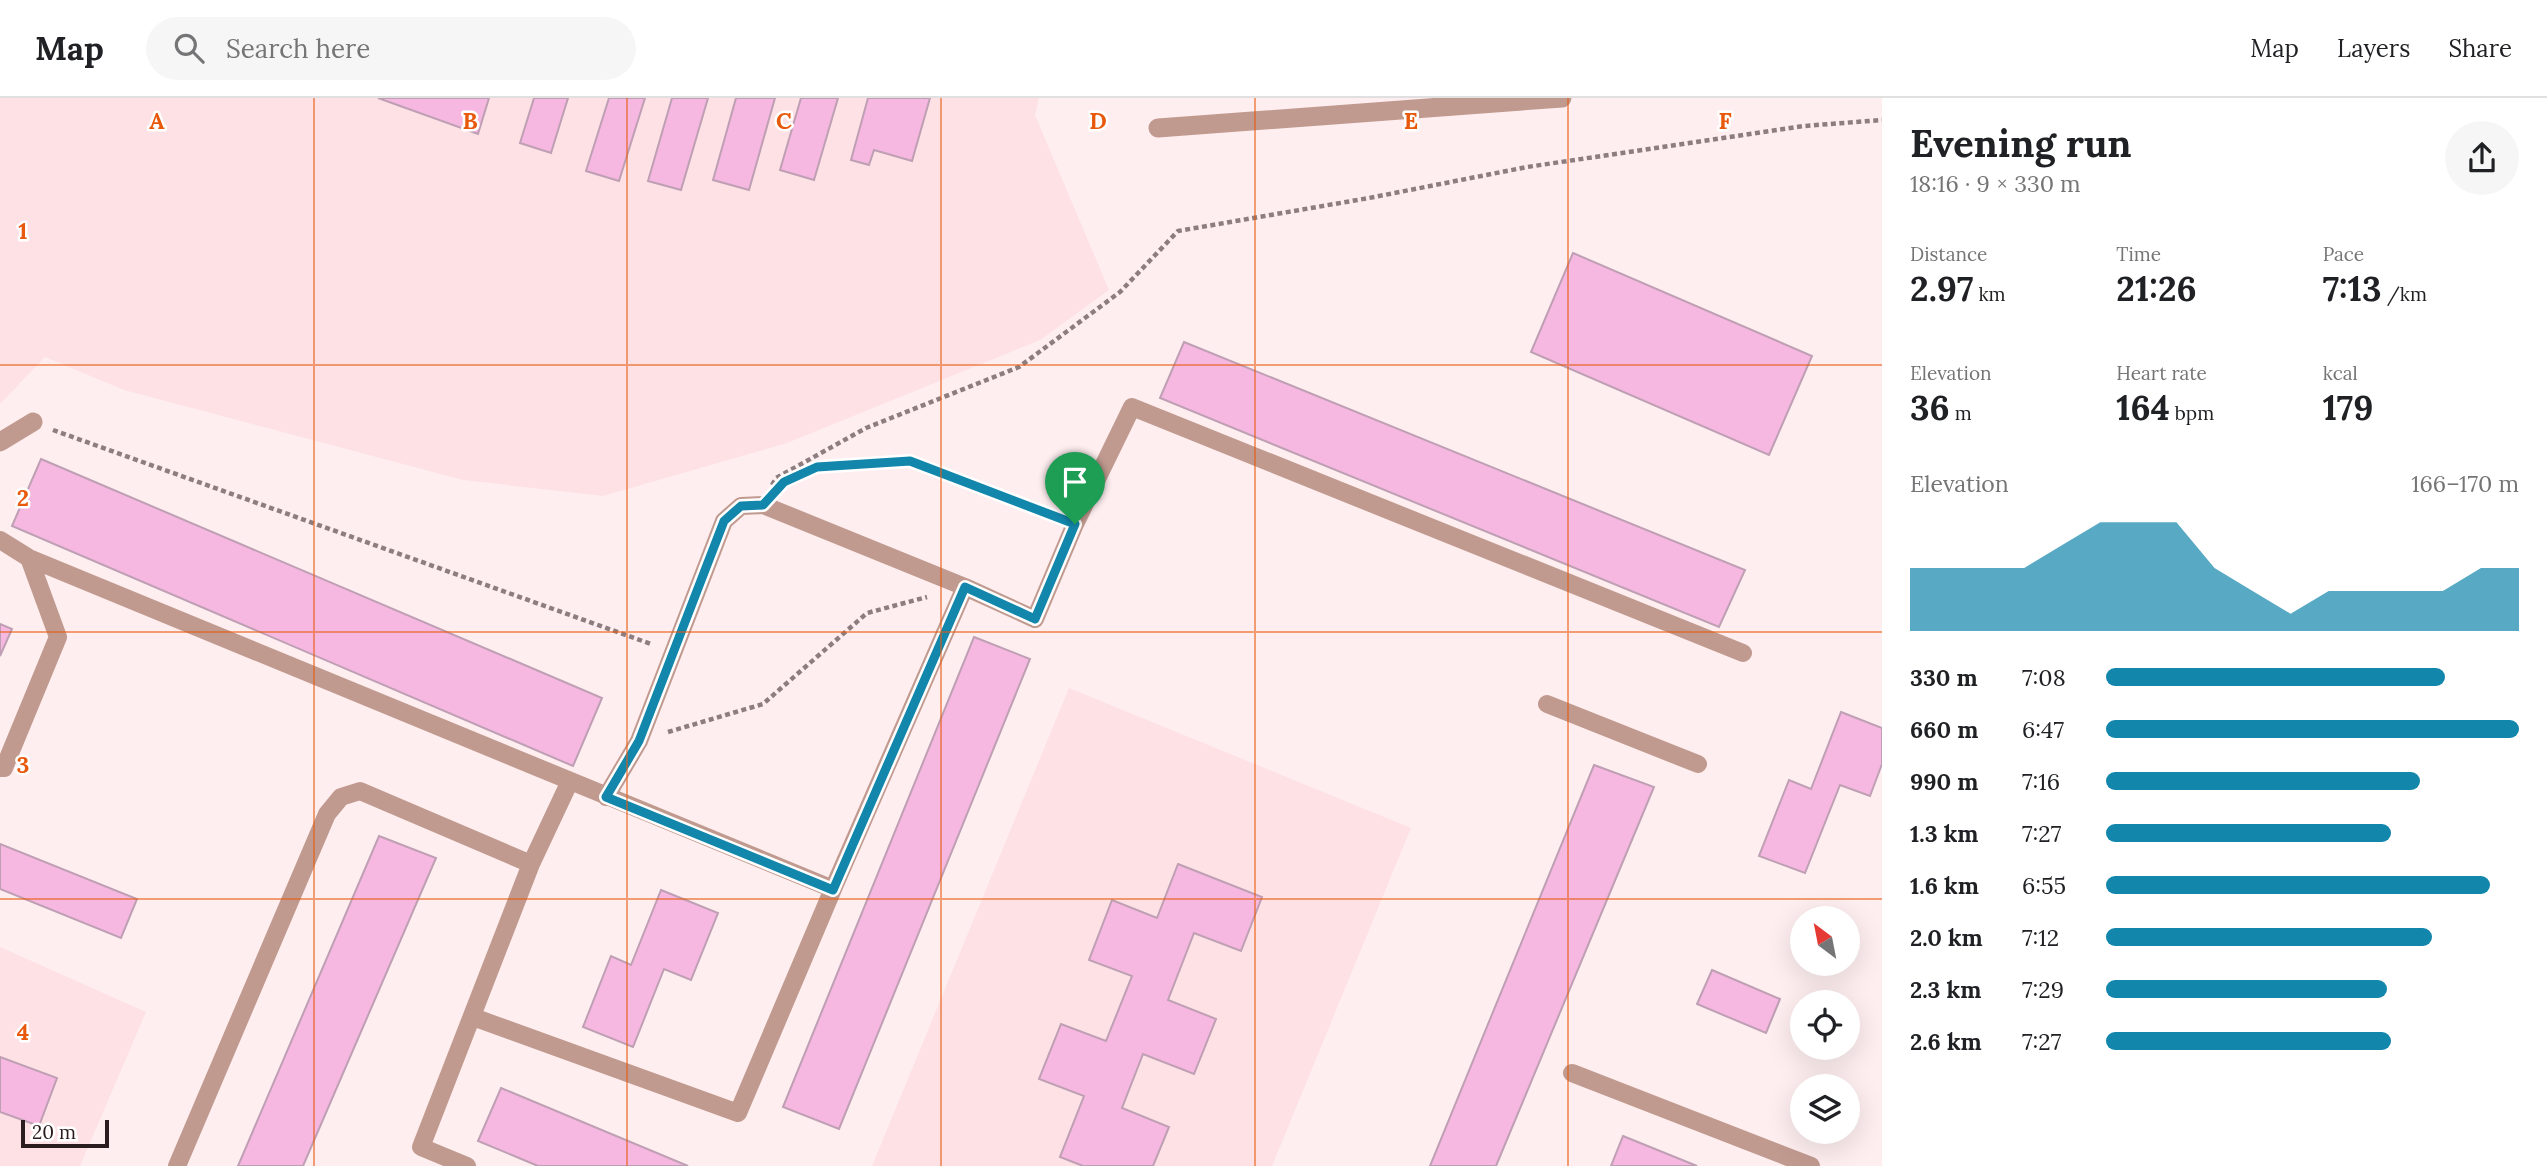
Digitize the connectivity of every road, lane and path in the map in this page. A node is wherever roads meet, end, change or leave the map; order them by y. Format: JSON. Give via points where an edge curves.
{"nodes":[{"id":1,"x":1562,"y":98,"type":"edge"},
{"id":2,"x":1882,"y":120,"type":"edge"},
{"id":3,"x":1158,"y":128,"type":"dead end"},
{"id":4,"x":33,"y":422,"type":"joint"},
{"id":5,"x":0,"y":442,"type":"edge"},
{"id":6,"x":763,"y":505,"type":"junction"},
{"id":7,"x":1075,"y":524,"type":"junction"},
{"id":8,"x":0,"y":540,"type":"edge"},
{"id":9,"x":29,"y":558,"type":"junction"},
{"id":10,"x":965,"y":587,"type":"junction"},
{"id":11,"x":675,"y":652,"type":"junction"},
{"id":12,"x":1743,"y":653,"type":"dead end"},
{"id":13,"x":1547,"y":704,"type":"dead end"},
{"id":14,"x":639,"y":741,"type":"junction"},
{"id":15,"x":1698,"y":764,"type":"dead end"},
{"id":16,"x":0,"y":768,"type":"edge"},
{"id":17,"x":570,"y":781,"type":"junction"},
{"id":18,"x":606,"y":797,"type":"junction"},
{"id":19,"x":531,"y":864,"type":"junction"},
{"id":20,"x":833,"y":890,"type":"junction"},
{"id":21,"x":473,"y":1017,"type":"junction"},
{"id":22,"x":1572,"y":1073,"type":"dead end"},
{"id":23,"x":177,"y":1166,"type":"edge"},
{"id":24,"x":467,"y":1166,"type":"edge"},
{"id":25,"x":1811,"y":1166,"type":"edge"}],
"edges":[{"from":1,"to":3,"type":"street"},
{"from":2,"to":6,"type":"path","via":[[1804,126],[1540,165],[1178,231],[1120,292],[1019,367],[866,428],[776,478]]},
{"from":4,"to":5,"type":"street"},
{"from":4,"to":11,"type":"path"},
{"from":6,"to":7,"type":"path","via":[[784,482],[817,467],[910,461]]},
{"from":6,"to":10,"type":"lane"},
{"from":6,"to":11,"type":"lane","via":[[741,506],[724,521]]},
{"from":7,"to":10,"type":"lane","via":[[1035,619]]},
{"from":7,"to":12,"type":"lane","via":[[1132,407]]},
{"from":8,"to":9,"type":"lane"},
{"from":9,"to":16,"type":"lane","via":[[58,637],[4,768]]},
{"from":9,"to":17,"type":"lane"},
{"from":10,"to":14,"type":"path","via":[[867,613],[763,704]]},
{"from":10,"to":20,"type":"lane"},
{"from":11,"to":14,"type":"lane"},
{"from":13,"to":15,"type":"lane"},
{"from":14,"to":18,"type":"lane"},
{"from":17,"to":18,"type":"lane"},
{"from":17,"to":19,"type":"lane"},
{"from":18,"to":20,"type":"lane"},
{"from":19,"to":21,"type":"lane"},
{"from":19,"to":23,"type":"lane","via":[[360,791],[341,797],[327,814]]},
{"from":20,"to":21,"type":"lane","via":[[738,1113]]},
{"from":21,"to":24,"type":"lane","via":[[421,1147]]},
{"from":22,"to":25,"type":"lane"}]}
